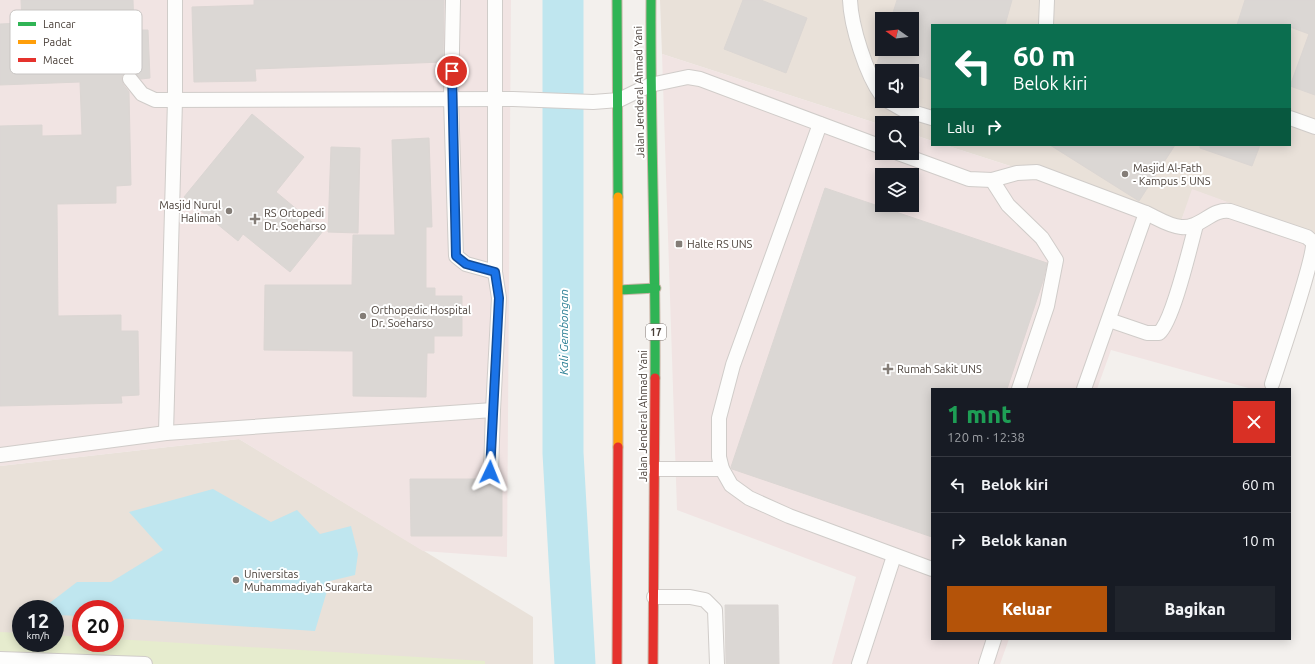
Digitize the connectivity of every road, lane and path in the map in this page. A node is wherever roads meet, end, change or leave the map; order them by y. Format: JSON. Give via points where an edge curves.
{"nodes":[{"id":1,"x":175,"y":0,"type":"edge"},
{"id":2,"x":453,"y":0,"type":"edge"},
{"id":3,"x":495,"y":0,"type":"edge"},
{"id":4,"x":617,"y":0,"type":"edge"},
{"id":5,"x":651,"y":0,"type":"edge"},
{"id":6,"x":850,"y":0,"type":"edge"},
{"id":7,"x":1047,"y":0,"type":"edge"},
{"id":8,"x":1046,"y":24,"type":"edge"},
{"id":9,"x":130,"y":79,"type":"dead end"},
{"id":10,"x":875,"y":84,"type":"edge"},
{"id":11,"x":650,"y":85,"type":"junction"},
{"id":12,"x":452,"y":99,"type":"junction"},
{"id":13,"x":175,"y":100,"type":"junction"},
{"id":14,"x":619,"y":100,"type":"junction"},
{"id":15,"x":494,"y":101,"type":"junction"},
{"id":16,"x":900,"y":108,"type":"edge"},
{"id":17,"x":931,"y":118,"type":"edge"},
{"id":18,"x":1291,"y":118,"type":"edge"},
{"id":19,"x":820,"y":124,"type":"junction"},
{"id":20,"x":1315,"y":127,"type":"edge"},
{"id":21,"x":875,"y":144,"type":"edge"},
{"id":22,"x":917,"y":160,"type":"edge"},
{"id":23,"x":992,"y":180,"type":"junction"},
{"id":24,"x":1146,"y":213,"type":"junction"},
{"id":25,"x":1196,"y":225,"type":"junction"},
{"id":26,"x":1314,"y":252,"type":"edge"},
{"id":27,"x":495,"y":272,"type":"junction"},
{"id":28,"x":656,"y":288,"type":"junction"},
{"id":29,"x":619,"y":290,"type":"junction"},
{"id":30,"x":1109,"y":320,"type":"junction"},
{"id":31,"x":1272,"y":384,"type":"dead end"},
{"id":32,"x":1019,"y":388,"type":"edge"},
{"id":33,"x":1084,"y":388,"type":"edge"},
{"id":34,"x":493,"y":410,"type":"junction"},
{"id":35,"x":166,"y":433,"type":"junction"},
{"id":36,"x":0,"y":455,"type":"edge"},
{"id":37,"x":655,"y":469,"type":"junction"},
{"id":38,"x":722,"y":469,"type":"junction"},
{"id":39,"x":490,"y":472,"type":"dead end"},
{"id":40,"x":894,"y":556,"type":"junction"},
{"id":41,"x":931,"y":569,"type":"edge"},
{"id":42,"x":654,"y":597,"type":"junction"},
{"id":43,"x":994,"y":640,"type":"edge"},
{"id":44,"x":0,"y":659,"type":"edge"},
{"id":45,"x":145,"y":664,"type":"edge"},
{"id":46,"x":617,"y":664,"type":"edge"},
{"id":47,"x":653,"y":664,"type":"edge"},
{"id":48,"x":717,"y":664,"type":"edge"},
{"id":49,"x":859,"y":664,"type":"edge"},
{"id":50,"x":986,"y":664,"type":"edge"}],
"edges":[{"from":1,"to":13,"type":"lane"},
{"from":2,"to":12,"type":"lane"},
{"from":3,"to":15,"type":"lane"},
{"from":4,"to":14,"type":"highway","name":"Jalan Jenderal Ahmad Yani"},
{"from":5,"to":11,"type":"highway","name":"Jalan Jenderal Ahmad Yani","number":"17"},
{"from":6,"to":10,"type":"lane","via":[[854,30]]},
{"from":7,"to":8,"type":"lane"},
{"from":9,"to":13,"type":"lane","via":[[142,94],[148,97],[155,100]]},
{"from":11,"to":14,"type":"lane"},
{"from":11,"to":19,"type":"lane","via":[[688,78],[700,79]]},
{"from":11,"to":28,"type":"highway","name":"Jalan Jenderal Ahmad Yani","number":"17"},
{"from":12,"to":13,"type":"lane"},
{"from":12,"to":15,"type":"lane"},
{"from":12,"to":27,"type":"lane","via":[[456,256],[466,264]]},
{"from":13,"to":35,"type":"lane"},
{"from":14,"to":15,"type":"lane"},
{"from":14,"to":29,"type":"highway","name":"Jalan Jenderal Ahmad Yani"},
{"from":15,"to":27,"type":"lane"},
{"from":16,"to":17,"type":"lane"},
{"from":18,"to":20,"type":"lane"},
{"from":19,"to":21,"type":"lane"},
{"from":19,"to":38,"type":"lane","via":[[733,365],[719,418],[718,441]]},
{"from":22,"to":23,"type":"lane","via":[[969,179]]},
{"from":23,"to":24,"type":"lane","via":[[1017,173],[1037,172]]},
{"from":23,"to":32,"type":"lane","via":[[1008,205],[1042,238],[1056,260],[1047,306]]},
{"from":24,"to":25,"type":"lane","via":[[1180,227]]},
{"from":24,"to":30,"type":"lane"},
{"from":25,"to":26,"type":"lane","via":[[1219,211],[1230,210],[1310,239],[1314,245]]},
{"from":25,"to":30,"type":"lane","via":[[1170,314],[1162,330],[1154,334],[1147,333]]},
{"from":26,"to":31,"type":"lane"},
{"from":27,"to":34,"type":"lane","via":[[499,298]]},
{"from":28,"to":29,"type":"highway"},
{"from":28,"to":37,"type":"highway","name":"Jalan Jenderal Ahmad Yani","number":"17"},
{"from":29,"to":46,"type":"highway","name":"Jalan Jenderal Ahmad Yani"},
{"from":30,"to":33,"type":"lane"},
{"from":34,"to":35,"type":"lane"},
{"from":34,"to":39,"type":"lane"},
{"from":35,"to":36,"type":"lane"},
{"from":37,"to":38,"type":"lane"},
{"from":37,"to":42,"type":"highway","name":"Jalan Jenderal Ahmad Yani","number":"17"},
{"from":38,"to":40,"type":"lane","via":[[731,485],[759,503]]},
{"from":40,"to":41,"type":"lane"},
{"from":40,"to":49,"type":"lane"},
{"from":42,"to":47,"type":"highway","name":"Jalan Jenderal Ahmad Yani","number":"17"},
{"from":42,"to":48,"type":"lane","via":[[690,597],[705,600],[715,610]]},
{"from":43,"to":50,"type":"lane"},
{"from":44,"to":45,"type":"lane"}]}
